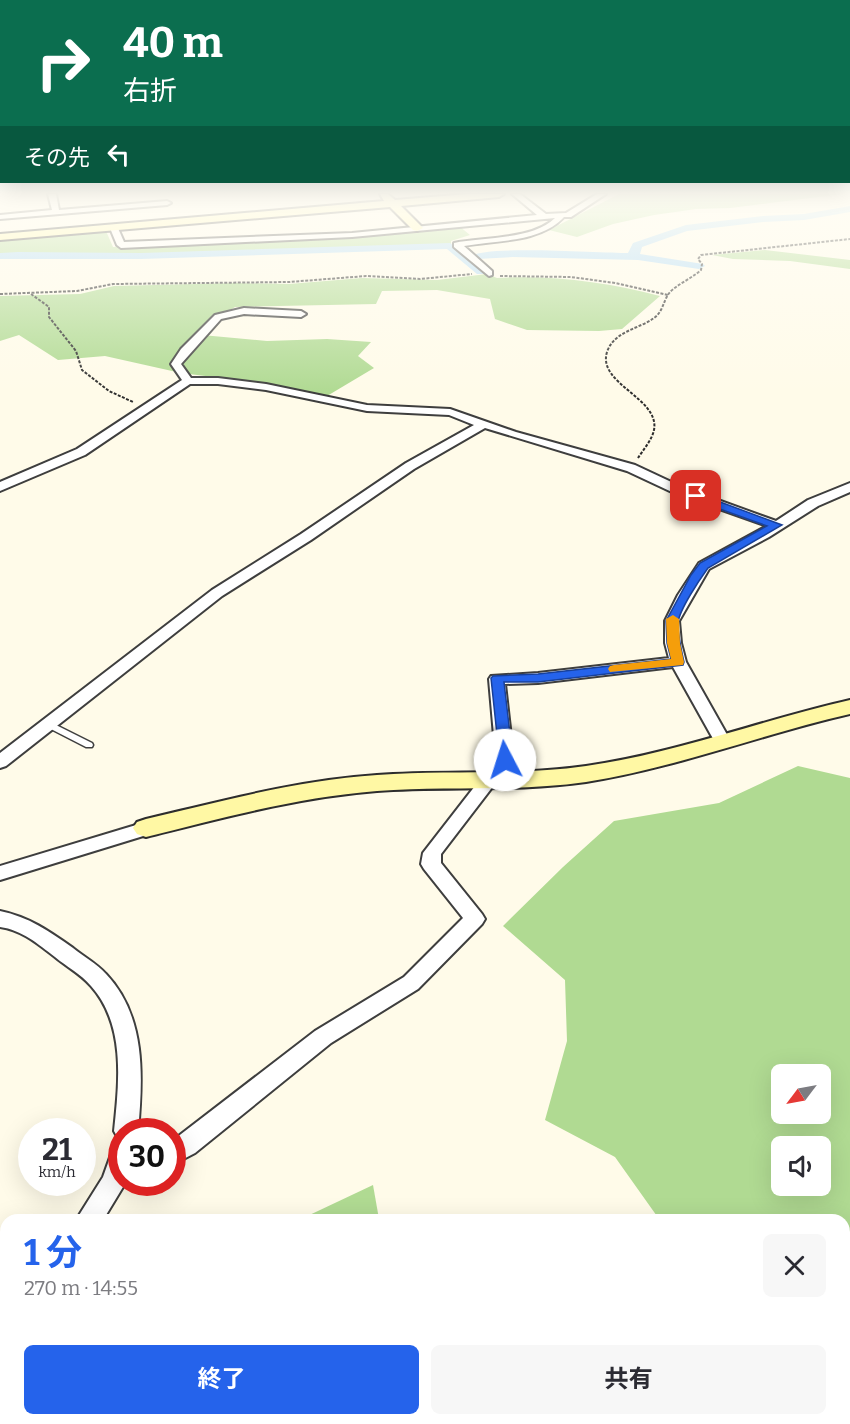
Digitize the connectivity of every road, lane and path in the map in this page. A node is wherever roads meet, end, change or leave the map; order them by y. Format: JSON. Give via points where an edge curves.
{"nodes":[{"id":1,"x":475,"y":260,"type":"edge"},
{"id":2,"x":699,"y":260,"type":"edge"},
{"id":3,"x":489,"y":273,"type":"junction"},
{"id":4,"x":0,"y":294,"type":"edge"},
{"id":5,"x":30,"y":294,"type":"junction"},
{"id":6,"x":668,"y":295,"type":"junction"},
{"id":7,"x":301,"y":314,"type":"dead end"},
{"id":8,"x":188,"y":381,"type":"junction"},
{"id":9,"x":148,"y":408,"type":"junction"},
{"id":10,"x":482,"y":425,"type":"junction"},
{"id":11,"x":631,"y":468,"type":"junction"},
{"id":12,"x":0,"y":487,"type":"edge"},
{"id":13,"x":850,"y":487,"type":"edge"},
{"id":14,"x":776,"y":525,"type":"junction"},
{"id":15,"x":678,"y":662,"type":"junction"},
{"id":16,"x":850,"y":707,"type":"edge"},
{"id":17,"x":50,"y":725,"type":"junction"},
{"id":18,"x":722,"y":740,"type":"junction"},
{"id":19,"x":89,"y":745,"type":"dead end"},
{"id":20,"x":0,"y":762,"type":"edge"},
{"id":21,"x":498,"y":781,"type":"junction"},
{"id":22,"x":146,"y":828,"type":"joint"},
{"id":23,"x":0,"y":873,"type":"edge"},
{"id":24,"x":0,"y":919,"type":"edge"},
{"id":25,"x":127,"y":1118,"type":"edge"},
{"id":26,"x":186,"y":1146,"type":"edge"},
{"id":27,"x":108,"y":1194,"type":"edge"},
{"id":28,"x":93,"y":1214,"type":"edge"}],
"edges":[{"from":1,"to":3,"type":"street"},
{"from":2,"to":6,"type":"path","via":[[701,270]]},
{"from":3,"to":5,"type":"path","via":[[420,279],[366,276],[289,282],[113,284]]},
{"from":3,"to":6,"type":"path","via":[[615,283]]},
{"from":4,"to":5,"type":"path"},
{"from":5,"to":9,"type":"path","via":[[49,307],[49,317],[76,351],[85,374],[109,391]]},
{"from":6,"to":11,"type":"path","via":[[658,315],[628,330],[607,351],[606,364],[612,374],[654,420],[651,437]]},
{"from":7,"to":8,"type":"street","via":[[244,311],[218,316],[176,364]]},
{"from":8,"to":9,"type":"street"},
{"from":8,"to":10,"type":"street","via":[[236,382],[367,408],[440,410]]},
{"from":9,"to":12,"type":"street","via":[[81,452]]},
{"from":10,"to":11,"type":"street"},
{"from":10,"to":17,"type":"street","via":[[410,466],[217,593]]},
{"from":11,"to":14,"type":"street","via":[[678,490]]},
{"from":13,"to":14,"type":"street"},
{"from":14,"to":15,"type":"street","via":[[704,566],[695,578],[672,621]]},
{"from":15,"to":18,"type":"street"},
{"from":15,"to":21,"type":"street","via":[[538,678],[497,678]]},
{"from":16,"to":18,"type":"street"},
{"from":17,"to":19,"type":"lane"},
{"from":17,"to":20,"type":"street"},
{"from":18,"to":21,"type":"street","via":[[629,766],[544,779]]},
{"from":21,"to":22,"type":"street","via":[[377,783],[320,789]]},
{"from":21,"to":26,"type":"street","via":[[478,796],[432,853],[431,864],[475,919],[411,983],[323,1037]]},
{"from":22,"to":23,"type":"street"},
{"from":24,"to":25,"type":"street","via":[[17,921],[40,934],[103,984],[126,1031],[130,1088]]},
{"from":27,"to":28,"type":"street"}]}
